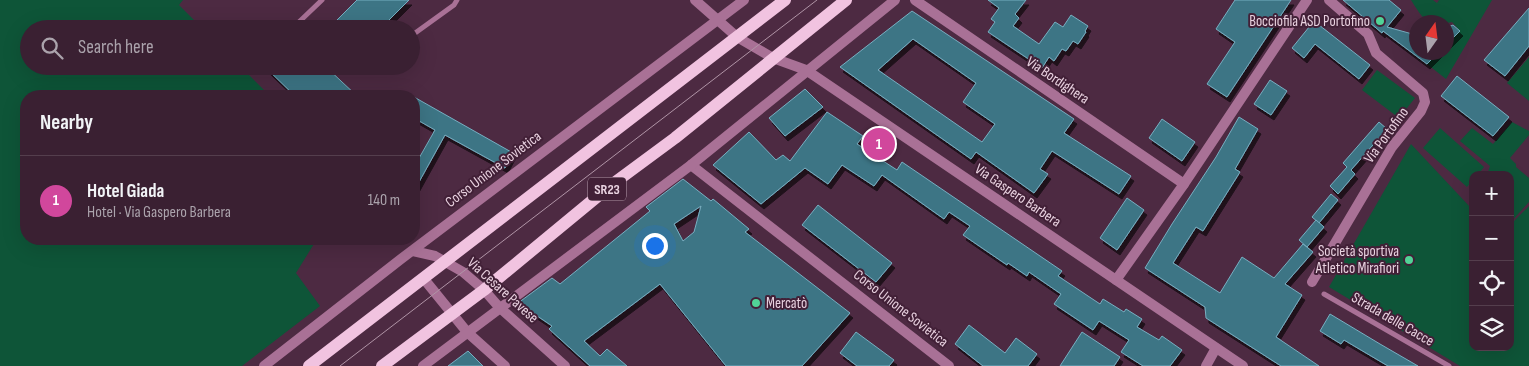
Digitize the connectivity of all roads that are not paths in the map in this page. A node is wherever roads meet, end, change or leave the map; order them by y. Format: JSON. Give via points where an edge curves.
{"nodes":[{"id":1,"x":322,"y":0,"type":"edge"},
{"id":2,"x":457,"y":0,"type":"edge"},
{"id":3,"x":695,"y":0,"type":"edge"},
{"id":4,"x":744,"y":0,"type":"edge"},
{"id":5,"x":785,"y":0,"type":"edge"},
{"id":6,"x":846,"y":0,"type":"edge"},
{"id":7,"x":895,"y":0,"type":"edge"},
{"id":8,"x":915,"y":0,"type":"edge"},
{"id":9,"x":1307,"y":0,"type":"edge"},
{"id":10,"x":1329,"y":0,"type":"edge"},
{"id":11,"x":301,"y":20,"type":"edge"},
{"id":12,"x":717,"y":20,"type":"junction"},
{"id":13,"x":420,"y":30,"type":"edge"},
{"id":14,"x":737,"y":37,"type":"junction"},
{"id":15,"x":773,"y":58,"type":"junction"},
{"id":16,"x":806,"y":70,"type":"junction"},
{"id":17,"x":691,"y":165,"type":"junction"},
{"id":18,"x":1184,"y":184,"type":"junction"},
{"id":19,"x":413,"y":251,"type":"junction"},
{"id":20,"x":446,"y":262,"type":"junction"},
{"id":21,"x":424,"y":278,"type":"junction"},
{"id":22,"x":1116,"y":280,"type":"junction"},
{"id":23,"x":1312,"y":282,"type":"dead end"},
{"id":24,"x":484,"y":290,"type":"junction"},
{"id":25,"x":1324,"y":294,"type":"dead end"},
{"id":26,"x":499,"y":307,"type":"junction"},
{"id":27,"x":451,"y":314,"type":"junction"},
{"id":28,"x":467,"y":332,"type":"junction"},
{"id":29,"x":1216,"y":348,"type":"junction"},
{"id":30,"x":1231,"y":363,"type":"edge"},
{"id":31,"x":264,"y":366,"type":"edge"},
{"id":32,"x":309,"y":366,"type":"edge"},
{"id":33,"x":382,"y":366,"type":"edge"},
{"id":34,"x":423,"y":366,"type":"edge"},
{"id":35,"x":505,"y":366,"type":"edge"},
{"id":36,"x":565,"y":366,"type":"edge"},
{"id":37,"x":949,"y":366,"type":"edge"},
{"id":38,"x":1206,"y":366,"type":"edge"},
{"id":39,"x":1243,"y":366,"type":"edge"},
{"id":40,"x":1449,"y":366,"type":"edge"}],
"edges":[{"from":1,"to":11,"type":"lane"},
{"from":2,"to":13,"type":"lane"},
{"from":3,"to":12,"type":"street","name":"Via Gaspero Barbera"},
{"from":4,"to":12,"type":"street","name":"Corso Unione Sovietica"},
{"from":5,"to":14,"type":"main road","number":"SR23"},
{"from":6,"to":15,"type":"main road","number":"SR23"},
{"from":7,"to":16,"type":"street"},
{"from":8,"to":18,"type":"street","name":"Via Bordighera"},
{"from":9,"to":18,"type":"street"},
{"from":10,"to":23,"type":"street","name":"Via Portofino","via":[[1368,34],[1376,53],[1424,92],[1425,102],[1392,147]]},
{"from":12,"to":14,"type":"street","name":"Via Gaspero Barbera"},
{"from":12,"to":19,"type":"street","name":"Corso Unione Sovietica"},
{"from":14,"to":15,"type":"street","name":"Via Gaspero Barbera"},
{"from":14,"to":20,"type":"main road","number":"SR23"},
{"from":15,"to":16,"type":"street","name":"Via Gaspero Barbera"},
{"from":15,"to":24,"type":"main road","number":"SR23"},
{"from":16,"to":17,"type":"street"},
{"from":16,"to":22,"type":"street","name":"Via Gaspero Barbera"},
{"from":17,"to":26,"type":"street"},
{"from":17,"to":37,"type":"street","name":"Corso Unione Sovietica"},
{"from":18,"to":22,"type":"street"},
{"from":19,"to":20,"type":"street","name":"Via Cesare Pavese"},
{"from":19,"to":31,"type":"street","name":"Corso Unione Sovietica"},
{"from":20,"to":21,"type":"main road","number":"SR23"},
{"from":20,"to":24,"type":"street","name":"Via Cesare Pavese"},
{"from":21,"to":27,"type":"street"},
{"from":21,"to":32,"type":"main road","number":"SR23"},
{"from":22,"to":29,"type":"street","name":"Via Gaspero Barbera"},
{"from":24,"to":26,"type":"street","name":"Via Cesare Pavese"},
{"from":24,"to":27,"type":"main road","number":"SR23"},
{"from":25,"to":40,"type":"lane","name":"Strada delle Cacce"},
{"from":26,"to":28,"type":"street"},
{"from":26,"to":36,"type":"street","name":"Via Cesare Pavese"},
{"from":27,"to":28,"type":"street"},
{"from":27,"to":33,"type":"main road","number":"SR23"},
{"from":28,"to":34,"type":"street"},
{"from":28,"to":35,"type":"street"},
{"from":29,"to":30,"type":"street","name":"Via Gaspero Barbera"},
{"from":29,"to":38,"type":"street"},
{"from":30,"to":39,"type":"street","name":"Via Gaspero Barbera"}]}
